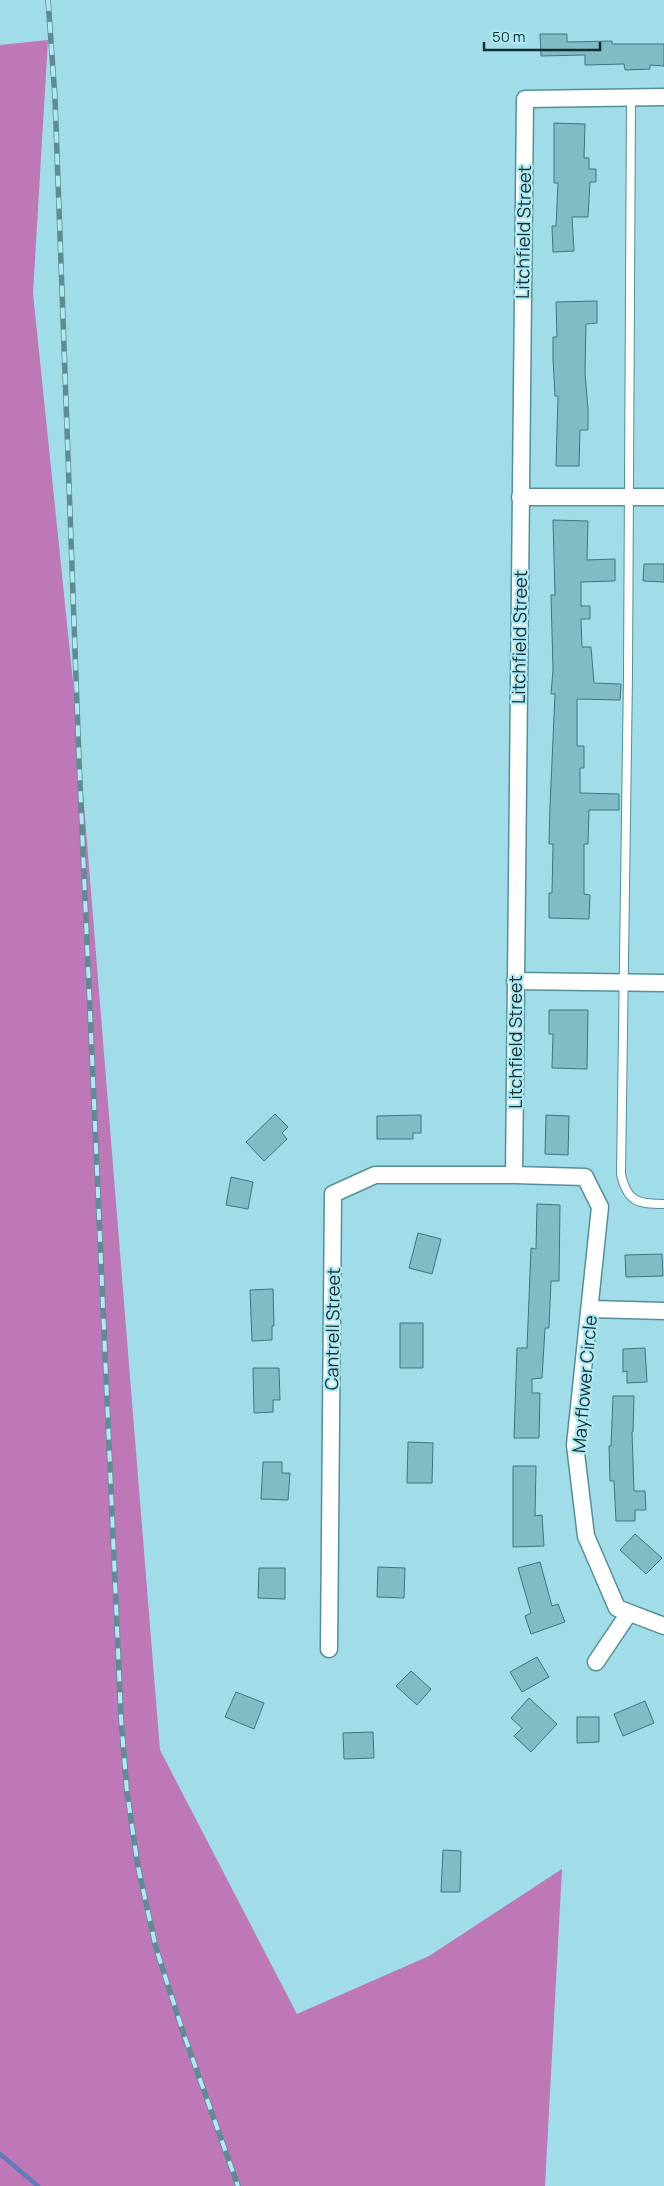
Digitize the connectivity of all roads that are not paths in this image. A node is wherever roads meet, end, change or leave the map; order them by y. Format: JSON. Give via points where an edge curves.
{"nodes":[{"id":1,"x":631,"y":97,"type":"junction"},
{"id":2,"x":664,"y":97,"type":"edge"},
{"id":3,"x":664,"y":496,"type":"edge"},
{"id":4,"x":520,"y":497,"type":"junction"},
{"id":5,"x":629,"y":497,"type":"junction"},
{"id":6,"x":515,"y":982,"type":"junction"},
{"id":7,"x":664,"y":982,"type":"edge"},
{"id":8,"x":624,"y":983,"type":"junction"},
{"id":9,"x":514,"y":1175,"type":"junction"},
{"id":10,"x":664,"y":1204,"type":"edge"},
{"id":11,"x":591,"y":1309,"type":"junction"},
{"id":12,"x":664,"y":1311,"type":"edge"},
{"id":13,"x":630,"y":1613,"type":"junction"},
{"id":14,"x":664,"y":1626,"type":"edge"},
{"id":15,"x":329,"y":1649,"type":"dead end"},
{"id":16,"x":596,"y":1662,"type":"dead end"}],
"edges":[{"from":1,"to":2,"type":"street"},
{"from":1,"to":4,"type":"street","name":"Litchfield Street","via":[[525,99]]},
{"from":1,"to":5,"type":"lane"},
{"from":3,"to":5,"type":"street"},
{"from":4,"to":5,"type":"street"},
{"from":4,"to":6,"type":"street","name":"Litchfield Street"},
{"from":5,"to":8,"type":"lane"},
{"from":6,"to":8,"type":"street"},
{"from":6,"to":9,"type":"street","name":"Litchfield Street"},
{"from":7,"to":8,"type":"street"},
{"from":8,"to":10,"type":"lane","via":[[621,1174],[624,1188],[633,1200]]},
{"from":9,"to":11,"type":"street","name":"Mayflower Circle","via":[[585,1178],[600,1207]]},
{"from":9,"to":15,"type":"street","name":"Cantrell Street","via":[[375,1175],[333,1194]]},
{"from":11,"to":12,"type":"street"},
{"from":11,"to":13,"type":"street","name":"Mayflower Circle","via":[[575,1445],[586,1536],[617,1608]]},
{"from":13,"to":14,"type":"street","name":"Mayflower Circle"},
{"from":13,"to":16,"type":"street"}]}
